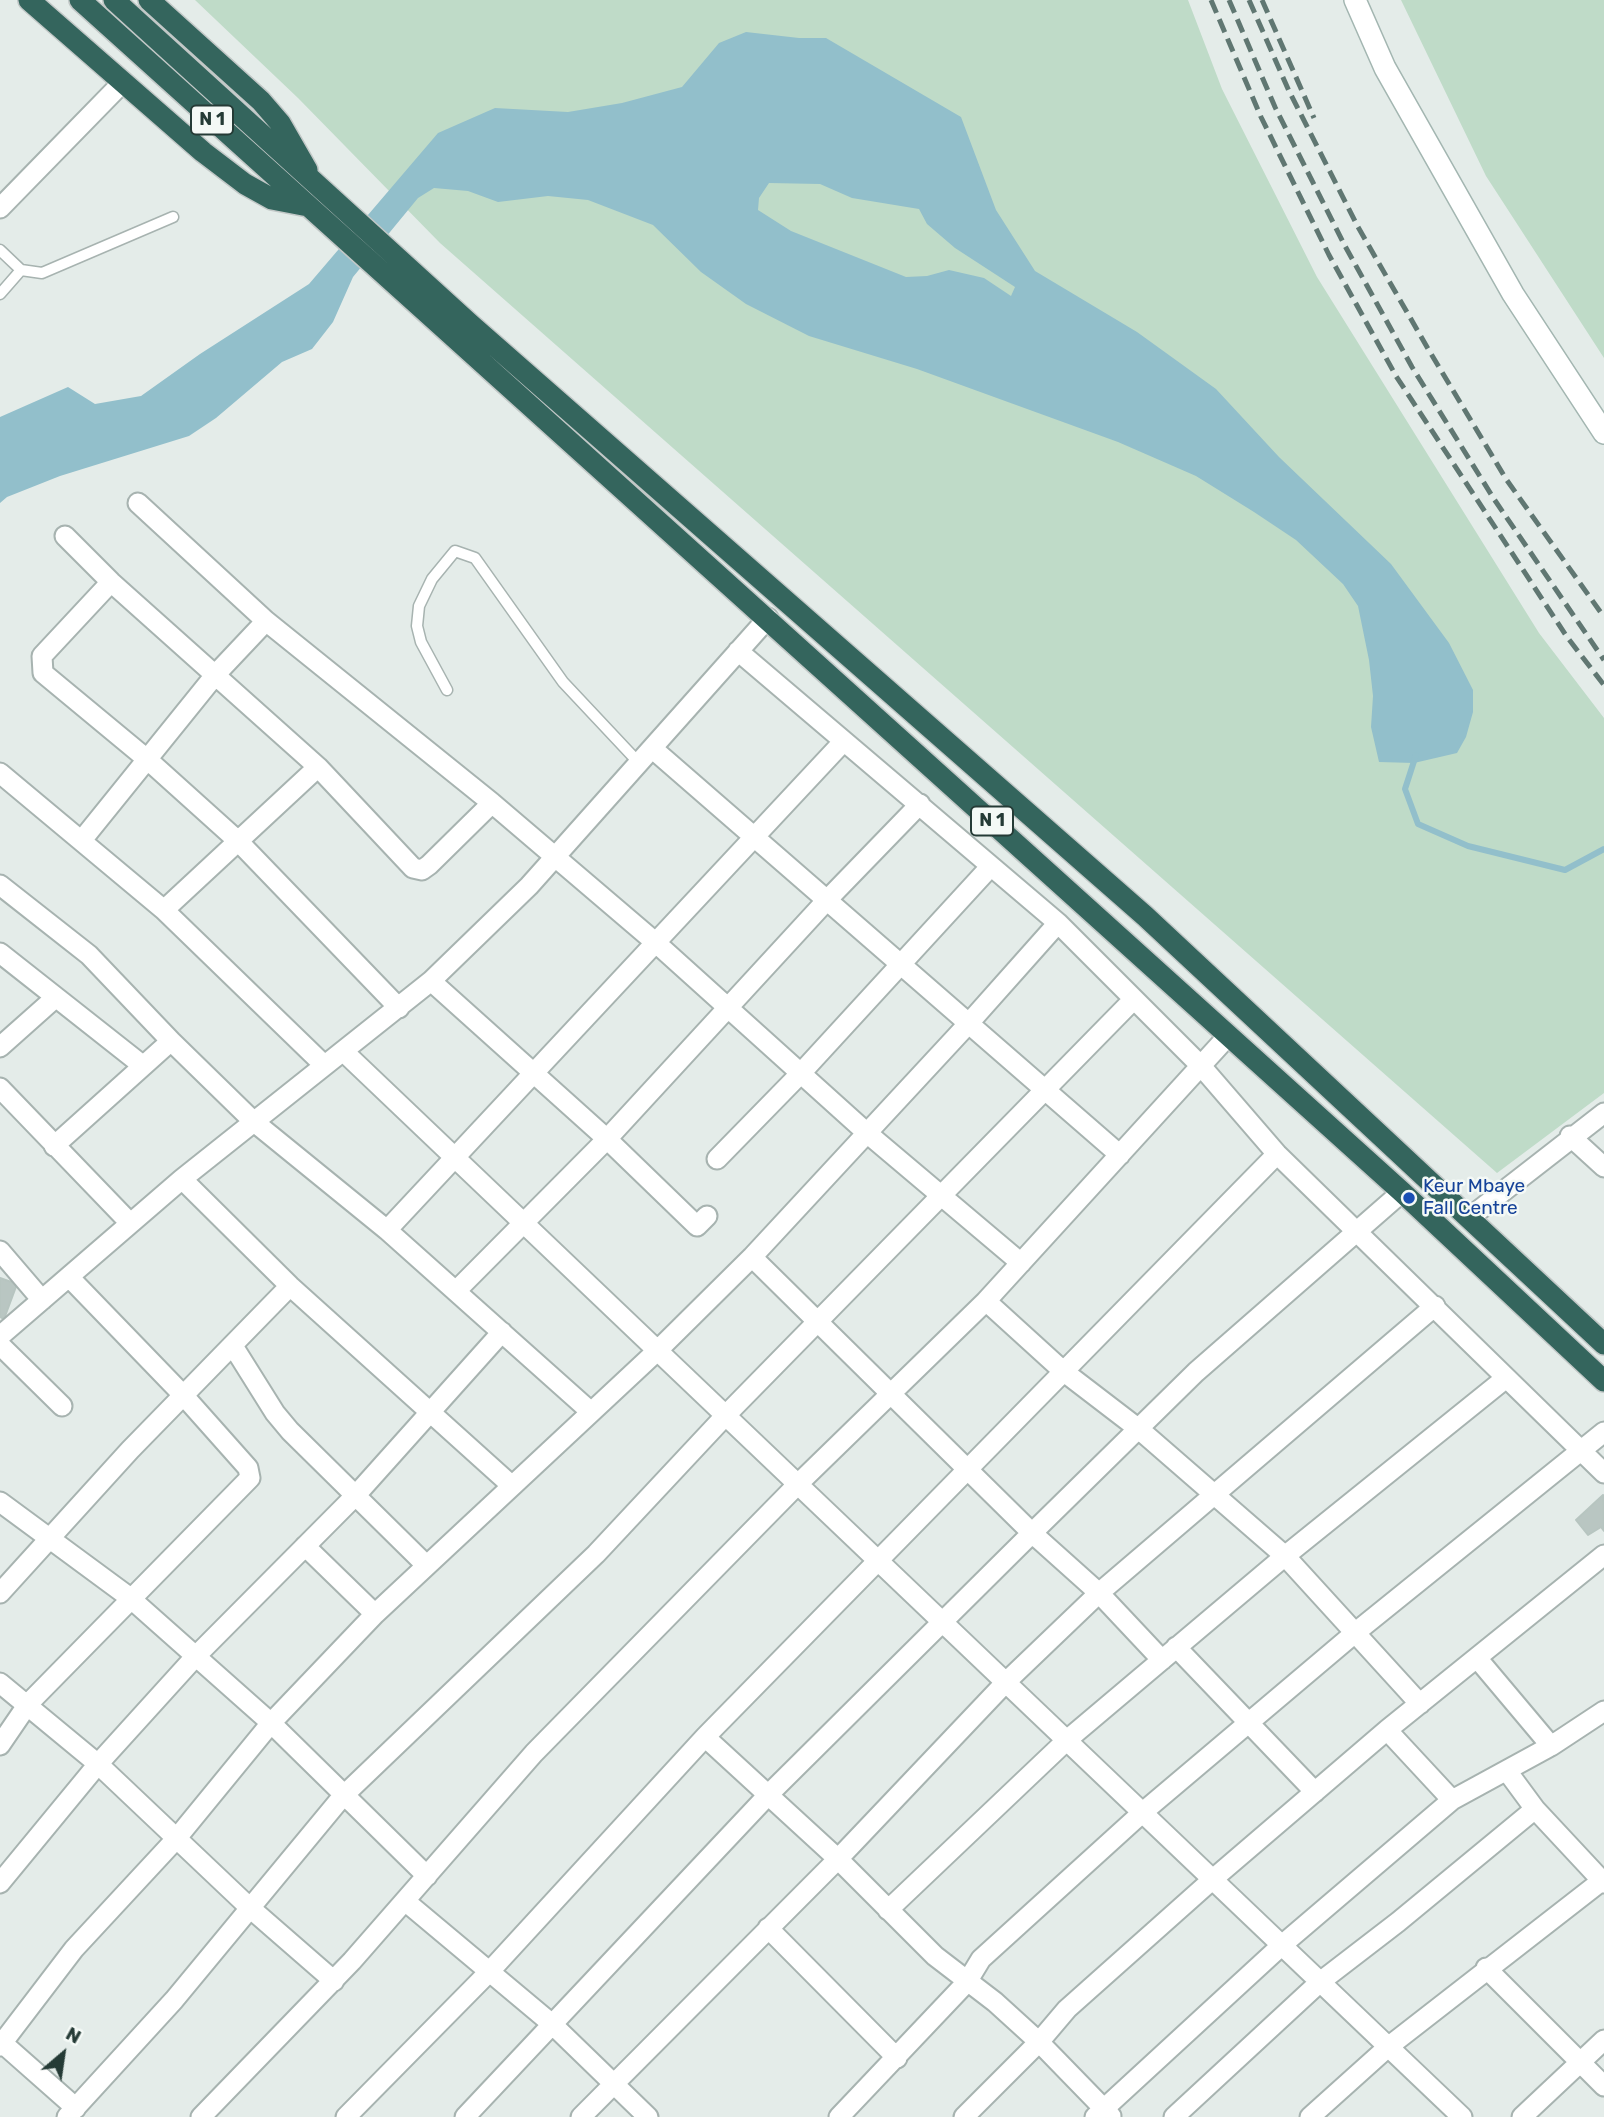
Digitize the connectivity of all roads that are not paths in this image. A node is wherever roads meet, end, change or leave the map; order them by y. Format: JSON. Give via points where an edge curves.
{"nodes":[{"id":1,"x":29,"y":0,"type":"edge"},
{"id":2,"x":80,"y":0,"type":"edge"},
{"id":3,"x":114,"y":0,"type":"edge"},
{"id":4,"x":149,"y":0,"type":"edge"},
{"id":5,"x":1355,"y":0,"type":"edge"},
{"id":6,"x":123,"y":82,"type":"junction"},
{"id":7,"x":315,"y":184,"type":"junction"},
{"id":8,"x":308,"y":206,"type":"junction"},
{"id":9,"x":0,"y":208,"type":"edge"},
{"id":10,"x":173,"y":217,"type":"dead end"},
{"id":11,"x":350,"y":231,"type":"junction"},
{"id":12,"x":0,"y":250,"type":"edge"},
{"id":13,"x":381,"y":258,"type":"junction"},
{"id":14,"x":21,"y":270,"type":"junction"},
{"id":15,"x":0,"y":294,"type":"edge"},
{"id":16,"x":1604,"y":433,"type":"edge"},
{"id":17,"x":138,"y":502,"type":"dead end"},
{"id":18,"x":65,"y":536,"type":"dead end"},
{"id":19,"x":111,"y":582,"type":"junction"},
{"id":20,"x":768,"y":618,"type":"junction"},
{"id":21,"x":267,"y":621,"type":"junction"},
{"id":22,"x":737,"y":651,"type":"junction"},
{"id":23,"x":216,"y":674,"type":"junction"},
{"id":24,"x":447,"y":690,"type":"dead end"},
{"id":25,"x":844,"y":741,"type":"junction"},
{"id":26,"x":647,"y":757,"type":"junction"},
{"id":27,"x":148,"y":760,"type":"junction"},
{"id":28,"x":318,"y":767,"type":"junction"},
{"id":29,"x":0,"y":774,"type":"edge"},
{"id":30,"x":492,"y":803,"type":"junction"},
{"id":31,"x":920,"y":804,"type":"junction"},
{"id":32,"x":754,"y":836,"type":"junction"},
{"id":33,"x":82,"y":840,"type":"junction"},
{"id":34,"x":239,"y":841,"type":"junction"},
{"id":35,"x":555,"y":858,"type":"junction"},
{"id":36,"x":991,"y":866,"type":"junction"},
{"id":37,"x":0,"y":885,"type":"edge"},
{"id":38,"x":827,"y":900,"type":"junction"},
{"id":39,"x":164,"y":910,"type":"junction"},
{"id":40,"x":1058,"y":923,"type":"junction"},
{"id":41,"x":655,"y":942,"type":"junction"},
{"id":42,"x":0,"y":953,"type":"edge"},
{"id":43,"x":900,"y":963,"type":"junction"},
{"id":44,"x":431,"y":981,"type":"junction"},
{"id":45,"x":55,"y":998,"type":"junction"},
{"id":46,"x":1134,"y":999,"type":"junction"},
{"id":47,"x":399,"y":1008,"type":"junction"},
{"id":48,"x":729,"y":1008,"type":"junction"},
{"id":49,"x":969,"y":1023,"type":"junction"},
{"id":50,"x":1228,"y":1036,"type":"junction"},
{"id":51,"x":171,"y":1041,"type":"junction"},
{"id":52,"x":0,"y":1047,"type":"edge"},
{"id":53,"x":343,"y":1051,"type":"junction"},
{"id":54,"x":142,"y":1065,"type":"junction"},
{"id":55,"x":324,"y":1065,"type":"junction"},
{"id":56,"x":1201,"y":1066,"type":"junction"},
{"id":57,"x":533,"y":1073,"type":"junction"},
{"id":58,"x":801,"y":1073,"type":"junction"},
{"id":59,"x":0,"y":1088,"type":"edge"},
{"id":60,"x":1045,"y":1088,"type":"junction"},
{"id":61,"x":1604,"y":1113,"type":"edge"},
{"id":62,"x":253,"y":1121,"type":"junction"},
{"id":63,"x":867,"y":1133,"type":"junction"},
{"id":64,"x":1570,"y":1136,"type":"junction"},
{"id":65,"x":607,"y":1139,"type":"junction"},
{"id":66,"x":54,"y":1146,"type":"junction"},
{"id":67,"x":1120,"y":1154,"type":"junction"},
{"id":68,"x":1277,"y":1154,"type":"junction"},
{"id":69,"x":454,"y":1156,"type":"junction"},
{"id":70,"x":717,"y":1158,"type":"dead end"},
{"id":71,"x":1604,"y":1167,"type":"edge"},
{"id":72,"x":182,"y":1179,"type":"junction"},
{"id":73,"x":1402,"y":1192,"type":"junction"},
{"id":74,"x":943,"y":1197,"type":"junction"},
{"id":75,"x":707,"y":1216,"type":"dead end"},
{"id":76,"x":1469,"y":1218,"type":"junction"},
{"id":77,"x":523,"y":1222,"type":"junction"},
{"id":78,"x":130,"y":1223,"type":"junction"},
{"id":79,"x":387,"y":1230,"type":"junction"},
{"id":80,"x":1358,"y":1234,"type":"junction"},
{"id":81,"x":0,"y":1251,"type":"edge"},
{"id":82,"x":752,"y":1257,"type":"junction"},
{"id":83,"x":1021,"y":1263,"type":"junction"},
{"id":84,"x":69,"y":1277,"type":"junction"},
{"id":85,"x":290,"y":1286,"type":"junction"},
{"id":86,"x":456,"y":1291,"type":"junction"},
{"id":87,"x":42,"y":1300,"type":"junction"},
{"id":88,"x":986,"y":1301,"type":"junction"},
{"id":89,"x":1435,"y":1306,"type":"junction"},
{"id":90,"x":820,"y":1322,"type":"junction"},
{"id":91,"x":502,"y":1332,"type":"junction"},
{"id":92,"x":0,"y":1336,"type":"edge"},
{"id":93,"x":1604,"y":1344,"type":"edge"},
{"id":94,"x":0,"y":1345,"type":"edge"},
{"id":95,"x":233,"y":1346,"type":"junction"},
{"id":96,"x":658,"y":1350,"type":"junction"},
{"id":97,"x":1063,"y":1371,"type":"junction"},
{"id":98,"x":1506,"y":1378,"type":"junction"},
{"id":99,"x":1604,"y":1381,"type":"edge"},
{"id":100,"x":893,"y":1393,"type":"junction"},
{"id":101,"x":184,"y":1396,"type":"junction"},
{"id":102,"x":62,"y":1406,"type":"dead end"},
{"id":103,"x":430,"y":1412,"type":"junction"},
{"id":104,"x":591,"y":1412,"type":"junction"},
{"id":105,"x":726,"y":1415,"type":"junction"},
{"id":106,"x":1140,"y":1430,"type":"junction"},
{"id":107,"x":1604,"y":1432,"type":"edge"},
{"id":108,"x":1581,"y":1449,"type":"junction"},
{"id":109,"x":968,"y":1468,"type":"junction"},
{"id":110,"x":1604,"y":1473,"type":"edge"},
{"id":111,"x":798,"y":1484,"type":"junction"},
{"id":112,"x":511,"y":1485,"type":"junction"},
{"id":113,"x":1213,"y":1494,"type":"junction"},
{"id":114,"x":356,"y":1495,"type":"junction"},
{"id":115,"x":0,"y":1502,"type":"edge"},
{"id":116,"x":1032,"y":1533,"type":"junction"},
{"id":117,"x":51,"y":1540,"type":"junction"},
{"id":118,"x":305,"y":1546,"type":"junction"},
{"id":119,"x":1604,"y":1555,"type":"edge"},
{"id":120,"x":1285,"y":1556,"type":"junction"},
{"id":121,"x":878,"y":1560,"type":"junction"},
{"id":122,"x":426,"y":1565,"type":"junction"},
{"id":123,"x":0,"y":1593,"type":"edge"},
{"id":124,"x":1099,"y":1594,"type":"junction"},
{"id":125,"x":129,"y":1597,"type":"junction"},
{"id":126,"x":375,"y":1614,"type":"junction"},
{"id":127,"x":943,"y":1622,"type":"junction"},
{"id":128,"x":1356,"y":1632,"type":"junction"},
{"id":129,"x":1169,"y":1654,"type":"junction"},
{"id":130,"x":195,"y":1657,"type":"junction"},
{"id":131,"x":1477,"y":1658,"type":"junction"},
{"id":132,"x":1006,"y":1682,"type":"junction"},
{"id":133,"x":0,"y":1683,"type":"edge"},
{"id":134,"x":28,"y":1704,"type":"junction"},
{"id":135,"x":1420,"y":1704,"type":"junction"},
{"id":136,"x":1604,"y":1710,"type":"edge"},
{"id":137,"x":271,"y":1723,"type":"junction"},
{"id":138,"x":1247,"y":1723,"type":"junction"},
{"id":139,"x":1387,"y":1730,"type":"junction"},
{"id":140,"x":705,"y":1737,"type":"junction"},
{"id":141,"x":1067,"y":1741,"type":"junction"},
{"id":142,"x":0,"y":1745,"type":"edge"},
{"id":143,"x":1551,"y":1746,"type":"junction"},
{"id":144,"x":99,"y":1764,"type":"junction"},
{"id":145,"x":1507,"y":1771,"type":"junction"},
{"id":146,"x":1315,"y":1792,"type":"junction"},
{"id":147,"x":769,"y":1794,"type":"junction"},
{"id":148,"x":342,"y":1797,"type":"junction"},
{"id":149,"x":1451,"y":1800,"type":"junction"},
{"id":150,"x":1535,"y":1809,"type":"junction"},
{"id":151,"x":1143,"y":1812,"type":"junction"},
{"id":152,"x":176,"y":1839,"type":"junction"},
{"id":153,"x":838,"y":1859,"type":"junction"},
{"id":154,"x":427,"y":1876,"type":"junction"},
{"id":155,"x":1213,"y":1879,"type":"junction"},
{"id":156,"x":1603,"y":1881,"type":"edge"},
{"id":157,"x":0,"y":1883,"type":"edge"},
{"id":158,"x":405,"y":1901,"type":"junction"},
{"id":159,"x":249,"y":1907,"type":"junction"},
{"id":160,"x":888,"y":1910,"type":"junction"},
{"id":161,"x":768,"y":1928,"type":"junction"},
{"id":162,"x":1282,"y":1945,"type":"junction"},
{"id":163,"x":1486,"y":1968,"type":"junction"},
{"id":164,"x":490,"y":1971,"type":"junction"},
{"id":165,"x":334,"y":1981,"type":"junction"},
{"id":166,"x":967,"y":1982,"type":"junction"},
{"id":167,"x":1320,"y":1982,"type":"junction"},
{"id":168,"x":552,"y":2024,"type":"junction"},
{"id":169,"x":1604,"y":2040,"type":"edge"},
{"id":170,"x":1039,"y":2042,"type":"junction"},
{"id":171,"x":1,"y":2043,"type":"edge"},
{"id":172,"x":1388,"y":2047,"type":"junction"},
{"id":173,"x":897,"y":2058,"type":"junction"},
{"id":174,"x":1581,"y":2061,"type":"junction"},
{"id":175,"x":614,"y":2082,"type":"junction"},
{"id":176,"x":1604,"y":2086,"type":"edge"},
{"id":177,"x":72,"y":2113,"type":"edge"},
{"id":178,"x":1103,"y":2114,"type":"edge"},
{"id":179,"x":1456,"y":2115,"type":"edge"},
{"id":180,"x":201,"y":2117,"type":"edge"},
{"id":181,"x":346,"y":2117,"type":"edge"},
{"id":182,"x":465,"y":2117,"type":"edge"},
{"id":183,"x":581,"y":2117,"type":"edge"},
{"id":184,"x":648,"y":2117,"type":"edge"},
{"id":185,"x":839,"y":2117,"type":"edge"},
{"id":186,"x":964,"y":2117,"type":"edge"},
{"id":187,"x":1174,"y":2117,"type":"edge"},
{"id":188,"x":1310,"y":2117,"type":"edge"},
{"id":189,"x":1522,"y":2117,"type":"edge"}],
"edges":[{"from":1,"to":6,"type":"highway"},
{"from":2,"to":8,"type":"highway","number":"N 1"},
{"from":3,"to":7,"type":"highway","number":"N 1"},
{"from":4,"to":7,"type":"highway","via":[[261,101],[280,123]]},
{"from":5,"to":16,"type":"street","via":[[1385,68],[1513,294]]},
{"from":6,"to":8,"type":"highway","via":[[245,184],[272,199]]},
{"from":6,"to":9,"type":"street"},
{"from":7,"to":11,"type":"highway","number":"N 1"},
{"from":8,"to":11,"type":"highway","number":"N 1"},
{"from":10,"to":14,"type":"lane","via":[[42,273]]},
{"from":11,"to":13,"type":"highway","number":"N 1"},
{"from":12,"to":14,"type":"lane"},
{"from":13,"to":20,"type":"highway","number":"N 1"},
{"from":13,"to":76,"type":"highway","number":"N 1","via":[[1135,906]]},
{"from":14,"to":15,"type":"lane"},
{"from":17,"to":21,"type":"street"},
{"from":18,"to":19,"type":"street"},
{"from":19,"to":23,"type":"street"},
{"from":19,"to":27,"type":"street","via":[[40,664],[43,673]]},
{"from":20,"to":22,"type":"street"},
{"from":20,"to":50,"type":"highway","number":"N 1"},
{"from":21,"to":23,"type":"street"},
{"from":21,"to":30,"type":"street"},
{"from":22,"to":25,"type":"street"},
{"from":22,"to":26,"type":"street"},
{"from":23,"to":27,"type":"street"},
{"from":23,"to":28,"type":"street"},
{"from":24,"to":26,"type":"lane","via":[[417,626],[419,606],[432,579],[455,551],[475,558],[563,682]]},
{"from":25,"to":31,"type":"street"},
{"from":25,"to":32,"type":"street"},
{"from":26,"to":32,"type":"street"},
{"from":26,"to":35,"type":"street"},
{"from":27,"to":33,"type":"street"},
{"from":27,"to":34,"type":"street"},
{"from":28,"to":30,"type":"street","via":[[414,868],[422,870]]},
{"from":28,"to":34,"type":"street"},
{"from":29,"to":33,"type":"street"},
{"from":30,"to":35,"type":"street"},
{"from":31,"to":36,"type":"street"},
{"from":31,"to":38,"type":"street"},
{"from":32,"to":38,"type":"street"},
{"from":32,"to":41,"type":"street"},
{"from":33,"to":39,"type":"street"},
{"from":34,"to":39,"type":"street"},
{"from":34,"to":47,"type":"street"},
{"from":35,"to":41,"type":"street"},
{"from":35,"to":44,"type":"street"},
{"from":36,"to":40,"type":"street"},
{"from":36,"to":43,"type":"street"},
{"from":37,"to":51,"type":"street","via":[[89,955]]},
{"from":38,"to":43,"type":"street"},
{"from":38,"to":48,"type":"street"},
{"from":39,"to":55,"type":"street"},
{"from":40,"to":46,"type":"street"},
{"from":40,"to":49,"type":"street"},
{"from":41,"to":48,"type":"street"},
{"from":41,"to":57,"type":"street"},
{"from":42,"to":45,"type":"street"},
{"from":43,"to":49,"type":"street"},
{"from":43,"to":58,"type":"street"},
{"from":44,"to":47,"type":"street"},
{"from":44,"to":57,"type":"street"},
{"from":45,"to":52,"type":"street"},
{"from":45,"to":54,"type":"street"},
{"from":46,"to":56,"type":"street"},
{"from":46,"to":60,"type":"street"},
{"from":47,"to":53,"type":"street"},
{"from":48,"to":58,"type":"street"},
{"from":48,"to":65,"type":"street"},
{"from":49,"to":60,"type":"street"},
{"from":49,"to":63,"type":"street"},
{"from":50,"to":56,"type":"street"},
{"from":50,"to":73,"type":"highway","number":"N 1"},
{"from":51,"to":54,"type":"street"},
{"from":51,"to":62,"type":"street"},
{"from":53,"to":55,"type":"street"},
{"from":53,"to":69,"type":"street"},
{"from":54,"to":66,"type":"street"},
{"from":55,"to":62,"type":"street"},
{"from":56,"to":67,"type":"street"},
{"from":56,"to":68,"type":"street"},
{"from":57,"to":65,"type":"street"},
{"from":57,"to":69,"type":"street"},
{"from":58,"to":63,"type":"street"},
{"from":58,"to":70,"type":"street"},
{"from":59,"to":66,"type":"street"},
{"from":60,"to":67,"type":"street"},
{"from":60,"to":74,"type":"street"},
{"from":61,"to":64,"type":"street"},
{"from":62,"to":72,"type":"street"},
{"from":62,"to":79,"type":"street"},
{"from":63,"to":74,"type":"street"},
{"from":63,"to":82,"type":"street"},
{"from":64,"to":71,"type":"street"},
{"from":64,"to":76,"type":"street"},
{"from":65,"to":75,"type":"street","via":[[697,1226]]},
{"from":65,"to":77,"type":"street"},
{"from":66,"to":78,"type":"street"},
{"from":67,"to":83,"type":"street"},
{"from":68,"to":80,"type":"street"},
{"from":68,"to":97,"type":"street"},
{"from":69,"to":77,"type":"street"},
{"from":69,"to":79,"type":"street"},
{"from":72,"to":78,"type":"street"},
{"from":72,"to":85,"type":"street"},
{"from":73,"to":80,"type":"street"},
{"from":73,"to":99,"type":"highway","number":"N 1"},
{"from":74,"to":83,"type":"street"},
{"from":74,"to":90,"type":"street"},
{"from":76,"to":93,"type":"highway","number":"N 1"},
{"from":77,"to":86,"type":"street"},
{"from":77,"to":96,"type":"street"},
{"from":78,"to":84,"type":"street"},
{"from":79,"to":86,"type":"street"},
{"from":80,"to":89,"type":"street"},
{"from":80,"to":106,"type":"street","via":[[1196,1372]]},
{"from":81,"to":87,"type":"street"},
{"from":82,"to":90,"type":"street"},
{"from":82,"to":96,"type":"street"},
{"from":83,"to":88,"type":"street"},
{"from":84,"to":87,"type":"street"},
{"from":84,"to":101,"type":"street"},
{"from":85,"to":95,"type":"street"},
{"from":85,"to":103,"type":"street"},
{"from":86,"to":91,"type":"street"},
{"from":87,"to":92,"type":"street"},
{"from":88,"to":97,"type":"street"},
{"from":88,"to":100,"type":"street"},
{"from":89,"to":98,"type":"street"},
{"from":89,"to":113,"type":"street"},
{"from":90,"to":100,"type":"street"},
{"from":90,"to":105,"type":"street"},
{"from":91,"to":103,"type":"street"},
{"from":91,"to":104,"type":"street"},
{"from":94,"to":102,"type":"street"},
{"from":95,"to":101,"type":"street"},
{"from":95,"to":114,"type":"street","via":[[275,1413]]},
{"from":96,"to":104,"type":"street"},
{"from":96,"to":105,"type":"street"},
{"from":97,"to":106,"type":"street"},
{"from":97,"to":109,"type":"street"},
{"from":98,"to":108,"type":"street"},
{"from":98,"to":120,"type":"street"},
{"from":100,"to":109,"type":"street"},
{"from":100,"to":111,"type":"street"},
{"from":101,"to":117,"type":"street"},
{"from":101,"to":125,"type":"street","via":[[248,1468],[250,1478]]},
{"from":103,"to":112,"type":"street"},
{"from":103,"to":114,"type":"street"},
{"from":104,"to":112,"type":"street"},
{"from":105,"to":111,"type":"street"},
{"from":105,"to":148,"type":"street","via":[[596,1554]]},
{"from":106,"to":113,"type":"street"},
{"from":106,"to":116,"type":"street"},
{"from":107,"to":108,"type":"street"},
{"from":108,"to":110,"type":"street"},
{"from":108,"to":128,"type":"street"},
{"from":109,"to":116,"type":"street"},
{"from":109,"to":121,"type":"street"},
{"from":111,"to":121,"type":"street"},
{"from":111,"to":154,"type":"street","via":[[534,1753]]},
{"from":112,"to":122,"type":"street"},
{"from":113,"to":120,"type":"street"},
{"from":113,"to":124,"type":"street"},
{"from":114,"to":118,"type":"street"},
{"from":114,"to":122,"type":"street"},
{"from":115,"to":117,"type":"street"},
{"from":116,"to":124,"type":"street"},
{"from":116,"to":127,"type":"street"},
{"from":117,"to":123,"type":"street"},
{"from":117,"to":125,"type":"street"},
{"from":118,"to":126,"type":"street"},
{"from":118,"to":130,"type":"street"},
{"from":119,"to":131,"type":"street"},
{"from":120,"to":128,"type":"street"},
{"from":120,"to":129,"type":"street"},
{"from":121,"to":127,"type":"street"},
{"from":121,"to":140,"type":"street"},
{"from":122,"to":126,"type":"street"},
{"from":124,"to":129,"type":"street"},
{"from":124,"to":132,"type":"street"},
{"from":125,"to":130,"type":"street"},
{"from":125,"to":134,"type":"street"},
{"from":126,"to":137,"type":"street"},
{"from":127,"to":132,"type":"street"},
{"from":127,"to":147,"type":"street"},
{"from":128,"to":135,"type":"street"},
{"from":128,"to":138,"type":"street"},
{"from":129,"to":138,"type":"street"},
{"from":129,"to":141,"type":"street"},
{"from":130,"to":137,"type":"street"},
{"from":130,"to":144,"type":"street"},
{"from":131,"to":135,"type":"street"},
{"from":131,"to":143,"type":"street"},
{"from":132,"to":141,"type":"street"},
{"from":132,"to":153,"type":"street"},
{"from":133,"to":134,"type":"street"},
{"from":134,"to":142,"type":"street"},
{"from":134,"to":144,"type":"street"},
{"from":135,"to":139,"type":"street"},
{"from":136,"to":143,"type":"street"},
{"from":137,"to":148,"type":"street"},
{"from":137,"to":152,"type":"street"},
{"from":138,"to":146,"type":"street"},
{"from":138,"to":151,"type":"street"},
{"from":139,"to":146,"type":"street"},
{"from":139,"to":149,"type":"street"},
{"from":140,"to":147,"type":"street"},
{"from":140,"to":164,"type":"street"},
{"from":141,"to":151,"type":"street"},
{"from":141,"to":160,"type":"street"},
{"from":143,"to":145,"type":"street"},
{"from":144,"to":152,"type":"street"},
{"from":144,"to":157,"type":"street"},
{"from":145,"to":149,"type":"street"},
{"from":145,"to":150,"type":"street"},
{"from":146,"to":155,"type":"street"},
{"from":147,"to":153,"type":"street"},
{"from":147,"to":168,"type":"street"},
{"from":148,"to":154,"type":"street"},
{"from":148,"to":159,"type":"street"},
{"from":149,"to":162,"type":"street"},
{"from":150,"to":156,"type":"street"},
{"from":150,"to":167,"type":"street"},
{"from":151,"to":155,"type":"street"},
{"from":151,"to":166,"type":"street","via":[[981,1959]]},
{"from":152,"to":159,"type":"street"},
{"from":152,"to":171,"type":"street","via":[[74,1949]]},
{"from":153,"to":160,"type":"street"},
{"from":153,"to":161,"type":"street"},
{"from":154,"to":158,"type":"street"},
{"from":155,"to":162,"type":"street"},
{"from":155,"to":170,"type":"street","via":[[1067,2009]]},
{"from":156,"to":163,"type":"street"},
{"from":158,"to":164,"type":"street"},
{"from":158,"to":165,"type":"street"},
{"from":159,"to":165,"type":"street"},
{"from":159,"to":177,"type":"street","via":[[174,2000]]},
{"from":160,"to":166,"type":"street"},
{"from":161,"to":173,"type":"street"},
{"from":161,"to":175,"type":"street"},
{"from":162,"to":167,"type":"street"},
{"from":162,"to":178,"type":"street"},
{"from":163,"to":172,"type":"street"},
{"from":163,"to":174,"type":"street"},
{"from":164,"to":168,"type":"street"},
{"from":164,"to":181,"type":"street"},
{"from":165,"to":180,"type":"street"},
{"from":166,"to":170,"type":"street"},
{"from":166,"to":173,"type":"street"},
{"from":167,"to":172,"type":"street"},
{"from":167,"to":187,"type":"street"},
{"from":168,"to":175,"type":"street"},
{"from":168,"to":182,"type":"street"},
{"from":169,"to":174,"type":"street"},
{"from":170,"to":178,"type":"street"},
{"from":170,"to":186,"type":"street"},
{"from":171,"to":177,"type":"street"},
{"from":172,"to":179,"type":"street"},
{"from":172,"to":188,"type":"street"},
{"from":173,"to":185,"type":"street"},
{"from":174,"to":176,"type":"street"},
{"from":174,"to":189,"type":"street"},
{"from":175,"to":183,"type":"street"},
{"from":175,"to":184,"type":"street"}]}
